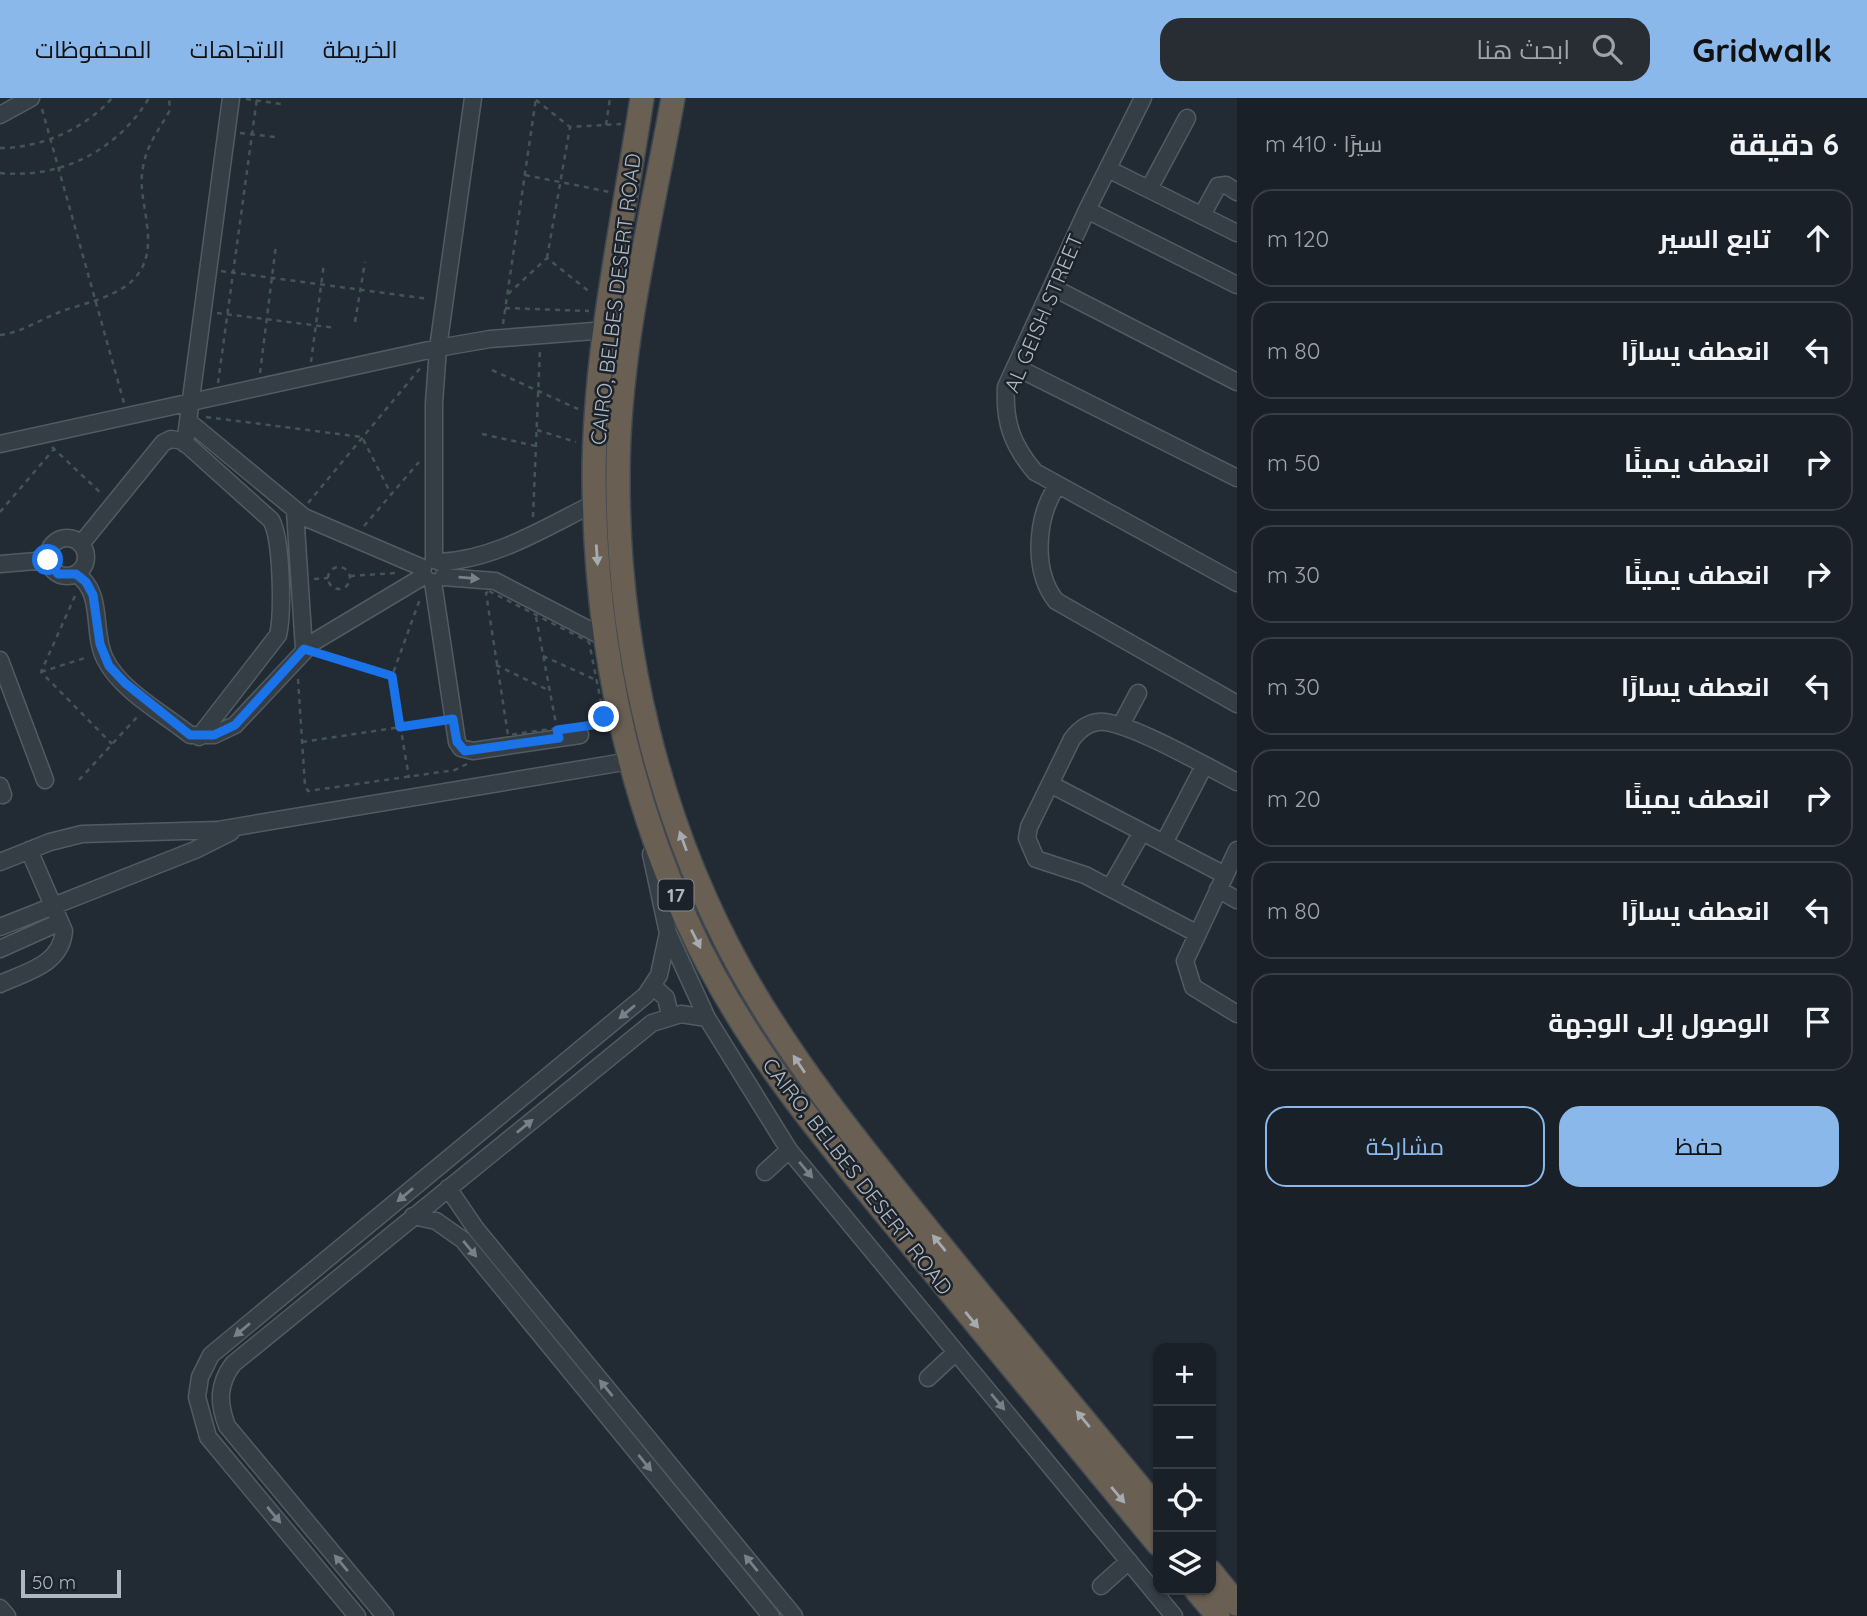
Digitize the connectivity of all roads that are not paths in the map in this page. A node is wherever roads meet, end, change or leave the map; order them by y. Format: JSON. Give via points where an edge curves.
{"nodes":[{"id":1,"x":32,"y":98,"type":"edge"},
{"id":2,"x":231,"y":98,"type":"edge"},
{"id":3,"x":473,"y":98,"type":"edge"},
{"id":4,"x":642,"y":98,"type":"edge"},
{"id":5,"x":673,"y":98,"type":"edge"},
{"id":6,"x":1143,"y":98,"type":"edge"},
{"id":7,"x":0,"y":115,"type":"edge"},
{"id":8,"x":1187,"y":118,"type":"dead end"},
{"id":9,"x":1108,"y":169,"type":"junction"},
{"id":10,"x":1149,"y":189,"type":"junction"},
{"id":11,"x":1237,"y":191,"type":"edge"},
{"id":12,"x":1087,"y":210,"type":"junction"},
{"id":13,"x":1202,"y":215,"type":"junction"},
{"id":14,"x":1237,"y":233,"type":"edge"},
{"id":15,"x":1237,"y":285,"type":"edge"},
{"id":16,"x":1052,"y":287,"type":"junction"},
{"id":17,"x":603,"y":319,"type":"junction"},
{"id":18,"x":438,"y":348,"type":"junction"},
{"id":19,"x":1016,"y":367,"type":"junction"},
{"id":20,"x":1237,"y":382,"type":"edge"},
{"id":21,"x":189,"y":413,"type":"junction"},
{"id":22,"x":0,"y":444,"type":"edge"},
{"id":23,"x":185,"y":444,"type":"junction"},
{"id":24,"x":1237,"y":478,"type":"edge"},
{"id":25,"x":1057,"y":486,"type":"junction"},
{"id":26,"x":595,"y":503,"type":"junction"},
{"id":27,"x":297,"y":512,"type":"junction"},
{"id":28,"x":81,"y":544,"type":"junction"},
{"id":29,"x":492,"y":552,"type":"junction"},
{"id":30,"x":48,"y":560,"type":"junction"},
{"id":31,"x":0,"y":564,"type":"edge"},
{"id":32,"x":431,"y":572,"type":"junction"},
{"id":33,"x":79,"y":577,"type":"junction"},
{"id":34,"x":495,"y":582,"type":"junction"},
{"id":35,"x":1237,"y":583,"type":"edge"},
{"id":36,"x":605,"y":638,"type":"junction"},
{"id":37,"x":300,"y":654,"type":"junction"},
{"id":38,"x":0,"y":660,"type":"edge"},
{"id":39,"x":1138,"y":693,"type":"dead end"},
{"id":40,"x":1237,"y":704,"type":"edge"},
{"id":41,"x":1121,"y":725,"type":"junction"},
{"id":42,"x":580,"y":735,"type":"dead end"},
{"id":43,"x":199,"y":737,"type":"junction"},
{"id":44,"x":630,"y":761,"type":"junction"},
{"id":45,"x":1204,"y":766,"type":"junction"},
{"id":46,"x":45,"y":780,"type":"dead end"},
{"id":47,"x":1237,"y":782,"type":"edge"},
{"id":48,"x":1050,"y":785,"type":"junction"},
{"id":49,"x":640,"y":800,"type":"junction"},
{"id":50,"x":239,"y":827,"type":"junction"},
{"id":51,"x":1142,"y":832,"type":"junction"},
{"id":52,"x":1164,"y":843,"type":"junction"},
{"id":53,"x":29,"y":850,"type":"junction"},
{"id":54,"x":1237,"y":850,"type":"edge"},
{"id":55,"x":0,"y":862,"type":"edge"},
{"id":56,"x":1221,"y":882,"type":"junction"},
{"id":57,"x":1110,"y":888,"type":"junction"},
{"id":58,"x":1237,"y":900,"type":"edge"},
{"id":59,"x":53,"y":906,"type":"junction"},
{"id":60,"x":60,"y":922,"type":"junction"},
{"id":61,"x":0,"y":927,"type":"edge"},
{"id":62,"x":668,"y":933,"type":"junction"},
{"id":63,"x":1196,"y":933,"type":"junction"},
{"id":64,"x":0,"y":949,"type":"edge"},
{"id":65,"x":0,"y":984,"type":"edge"},
{"id":66,"x":653,"y":986,"type":"junction"},
{"id":67,"x":1237,"y":1014,"type":"edge"},
{"id":68,"x":670,"y":1015,"type":"junction"},
{"id":69,"x":707,"y":1018,"type":"junction"},
{"id":70,"x":789,"y":1150,"type":"junction"},
{"id":71,"x":765,"y":1172,"type":"dead end"},
{"id":72,"x":448,"y":1188,"type":"junction"},
{"id":73,"x":464,"y":1209,"type":"junction"},
{"id":74,"x":413,"y":1216,"type":"junction"},
{"id":75,"x":445,"y":1225,"type":"junction"},
{"id":76,"x":294,"y":1287,"type":"junction"},
{"id":77,"x":309,"y":1302,"type":"junction"},
{"id":78,"x":271,"y":1306,"type":"junction"},
{"id":79,"x":286,"y":1320,"type":"junction"},
{"id":80,"x":956,"y":1352,"type":"junction"},
{"id":81,"x":928,"y":1378,"type":"dead end"},
{"id":82,"x":1153,"y":1503,"type":"edge"},
{"id":83,"x":1153,"y":1538,"type":"edge"},
{"id":84,"x":1129,"y":1561,"type":"junction"},
{"id":85,"x":1216,"y":1578,"type":"edge"},
{"id":86,"x":1101,"y":1586,"type":"dead end"},
{"id":87,"x":1200,"y":1595,"type":"edge"},
{"id":88,"x":1237,"y":1604,"type":"edge"},
{"id":89,"x":0,"y":1608,"type":"edge"},
{"id":90,"x":7,"y":1616,"type":"edge"},
{"id":91,"x":357,"y":1616,"type":"edge"},
{"id":92,"x":385,"y":1616,"type":"edge"},
{"id":93,"x":771,"y":1616,"type":"edge"},
{"id":94,"x":794,"y":1616,"type":"edge"},
{"id":95,"x":1174,"y":1616,"type":"edge"},
{"id":96,"x":1218,"y":1616,"type":"edge"}],
"edges":[{"from":1,"to":7,"type":"street"},
{"from":2,"to":21,"type":"street"},
{"from":3,"to":18,"type":"street"},
{"from":4,"to":17,"type":"highway","name":"CAIRO, BELBES DESERT ROAD","number":"17"},
{"from":82,"to":5,"type":"highway","name":"CAIRO, BELBES DESERT ROAD","number":"17","one_way":true,"via":[[807,1076],[734,955],[664,788],[628,625],[618,470],[632,330]]},
{"from":6,"to":9,"type":"street","name":"AL GEISH STREET"},
{"from":8,"to":10,"type":"street"},
{"from":9,"to":10,"type":"street"},
{"from":9,"to":12,"type":"street","name":"AL GEISH STREET"},
{"from":10,"to":13,"type":"street"},
{"from":11,"to":13,"type":"street","via":[[1218,186]]},
{"from":12,"to":15,"type":"street"},
{"from":12,"to":16,"type":"street","name":"AL GEISH STREET"},
{"from":13,"to":14,"type":"street"},
{"from":16,"to":19,"type":"street","name":"AL GEISH STREET"},
{"from":16,"to":20,"type":"street"},
{"from":17,"to":18,"type":"street","via":[[540,335]]},
{"from":17,"to":26,"type":"highway","name":"CAIRO, BELBES DESERT ROAD","number":"17"},
{"from":18,"to":21,"type":"street","via":[[216,396]]},
{"from":18,"to":32,"type":"street"},
{"from":19,"to":24,"type":"street"},
{"from":19,"to":25,"type":"street","name":"AL GEISH STREET","via":[[1006,387],[1010,433],[1035,472]]},
{"from":21,"to":22,"type":"street","via":[[127,416]]},
{"from":21,"to":23,"type":"street"},
{"from":21,"to":27,"type":"street"},
{"from":23,"to":28,"type":"street","via":[[176,438],[163,443]]},
{"from":23,"to":43,"type":"street","via":[[267,516],[277,537],[278,635]]},
{"from":25,"to":35,"type":"street","name":"AL GEISH STREET"},
{"from":25,"to":40,"type":"street","via":[[1045,507],[1041,530],[1042,577],[1056,601]]},
{"from":26,"to":29,"type":"street"},
{"from":26,"to":36,"type":"highway","name":"CAIRO, BELBES DESERT ROAD","number":"17","one_way":true},
{"from":27,"to":32,"type":"street"},
{"from":27,"to":37,"type":"street"},
{"from":28,"to":30,"type":"street","via":[[71,538],[59,540],[50,548]]},
{"from":28,"to":33,"type":"street","via":[[86,561]]},
{"from":29,"to":32,"type":"street"},
{"from":29,"to":34,"type":"street"},
{"from":30,"to":31,"type":"street"},
{"from":30,"to":33,"type":"street","via":[[58,574]]},
{"from":32,"to":34,"type":"street","one_way":true},
{"from":32,"to":37,"type":"street","via":[[329,630]]},
{"from":32,"to":42,"type":"street","via":[[458,746],[473,751],[558,734]]},
{"from":33,"to":43,"type":"street","via":[[93,595],[102,652],[116,675],[190,735]]},
{"from":34,"to":36,"type":"street","via":[[534,608]]},
{"from":36,"to":44,"type":"highway","name":"CAIRO, BELBES DESERT ROAD","number":"17"},
{"from":37,"to":43,"type":"street","via":[[235,725]]},
{"from":38,"to":46,"type":"street"},
{"from":39,"to":41,"type":"street"},
{"from":41,"to":45,"type":"street"},
{"from":41,"to":48,"type":"street","via":[[1099,721],[1079,731]]},
{"from":44,"to":49,"type":"highway","name":"CAIRO, BELBES DESERT ROAD","number":"17"},
{"from":44,"to":50,"type":"street"},
{"from":45,"to":47,"type":"street"},
{"from":45,"to":52,"type":"street"},
{"from":48,"to":51,"type":"street"},
{"from":48,"to":57,"type":"street","via":[[1029,827],[1029,849],[1046,865]]},
{"from":49,"to":62,"type":"street"},
{"from":49,"to":83,"type":"highway","name":"CAIRO, BELBES DESERT ROAD","number":"17","one_way":true,"via":[[688,923],[718,982],[789,1094]]},
{"from":50,"to":53,"type":"street","via":[[175,833],[101,831]]},
{"from":50,"to":59,"type":"street","via":[[195,850]]},
{"from":51,"to":52,"type":"street"},
{"from":51,"to":57,"type":"street"},
{"from":52,"to":56,"type":"street"},
{"from":53,"to":55,"type":"street"},
{"from":53,"to":59,"type":"street"},
{"from":54,"to":56,"type":"street"},
{"from":56,"to":58,"type":"street"},
{"from":56,"to":63,"type":"street"},
{"from":57,"to":63,"type":"street"},
{"from":59,"to":60,"type":"street"},
{"from":59,"to":61,"type":"street"},
{"from":60,"to":64,"type":"street"},
{"from":60,"to":65,"type":"street","via":[[63,939],[53,957]]},
{"from":62,"to":66,"type":"street"},
{"from":62,"to":69,"type":"street"},
{"from":63,"to":67,"type":"street","via":[[1187,952],[1186,970],[1194,987]]},
{"from":66,"to":68,"type":"street","via":[[666,998]]},
{"from":66,"to":76,"type":"street","one_way":true},
{"from":68,"to":69,"type":"street"},
{"from":72,"to":68,"type":"street","one_way":true,"via":[[652,1023]]},
{"from":69,"to":70,"type":"street"},
{"from":70,"to":71,"type":"street"},
{"from":70,"to":80,"type":"street","one_way":true},
{"from":72,"to":73,"type":"street"},
{"from":72,"to":74,"type":"street"},
{"from":73,"to":75,"type":"street","via":[[449,1211]]},
{"from":94,"to":73,"type":"street","one_way":true},
{"from":74,"to":75,"type":"street"},
{"from":74,"to":77,"type":"street"},
{"from":75,"to":93,"type":"street","one_way":true,"via":[[463,1240]]},
{"from":76,"to":77,"type":"street","via":[[298,1299]]},
{"from":76,"to":78,"type":"street"},
{"from":77,"to":79,"type":"street"},
{"from":78,"to":79,"type":"street","via":[[283,1312]]},
{"from":78,"to":91,"type":"street","one_way":true,"via":[[211,1355],[200,1377],[201,1420],[208,1437]]},
{"from":92,"to":79,"type":"street","one_way":true,"via":[[227,1426],[221,1412],[224,1376]]},
{"from":80,"to":81,"type":"street"},
{"from":80,"to":84,"type":"street","one_way":true},
{"from":84,"to":86,"type":"street"},
{"from":84,"to":95,"type":"street"},
{"from":85,"to":88,"type":"highway"},
{"from":87,"to":96,"type":"highway"},
{"from":89,"to":90,"type":"street"}]}
